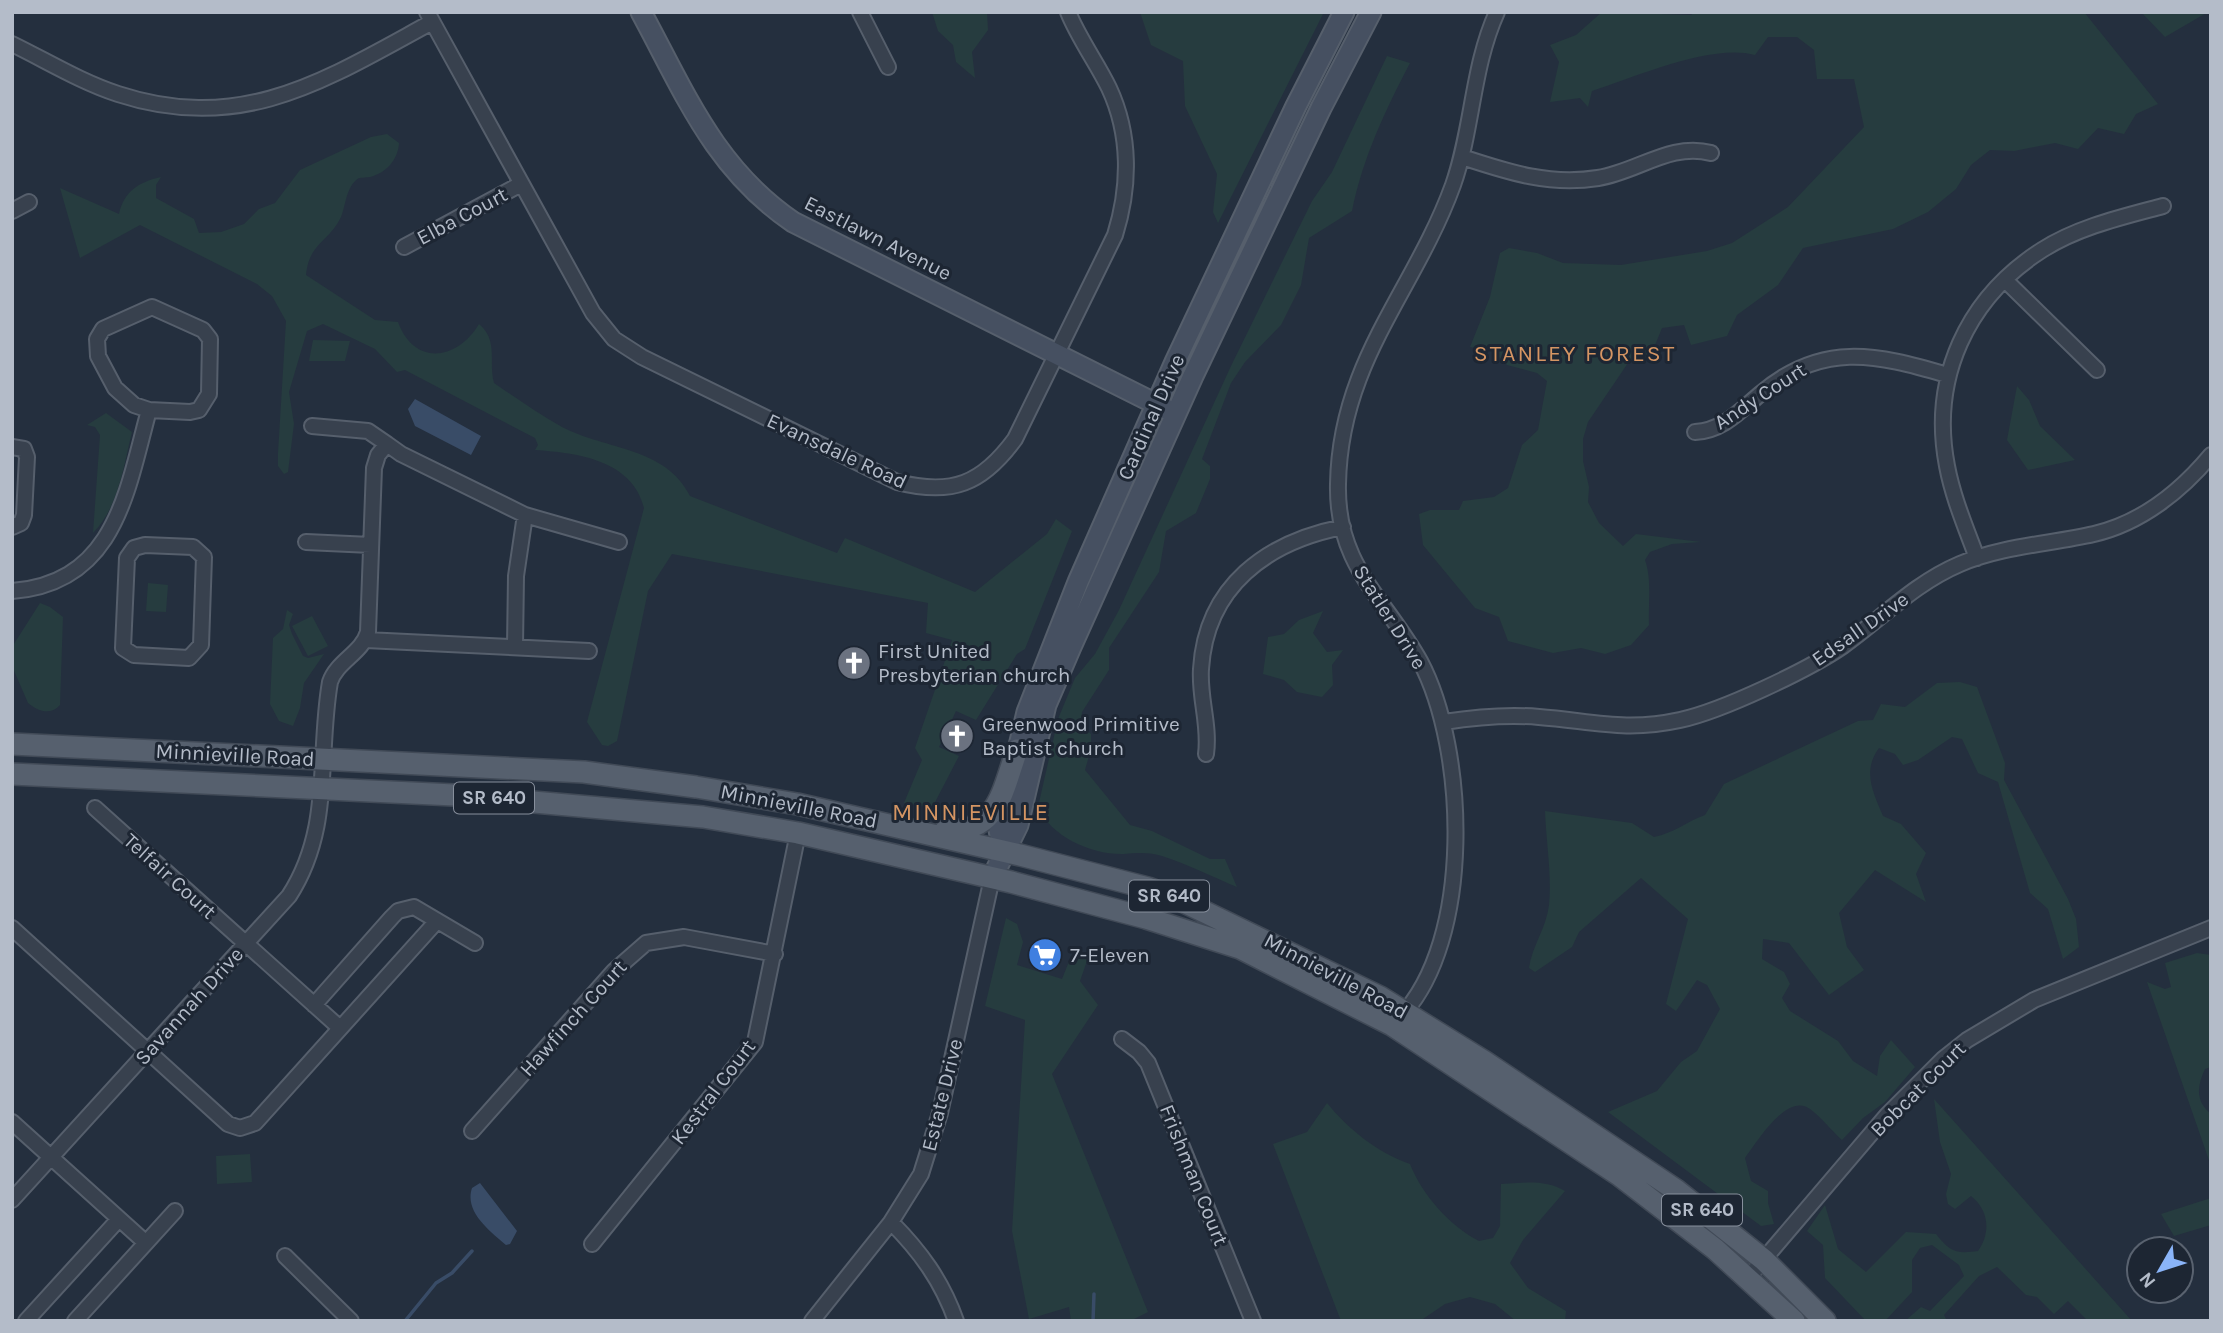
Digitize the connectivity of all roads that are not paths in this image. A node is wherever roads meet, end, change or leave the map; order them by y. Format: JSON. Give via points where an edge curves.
{"nodes":[{"id":1,"x":641,"y":12,"type":"edge"},
{"id":2,"x":860,"y":12,"type":"edge"},
{"id":3,"x":1069,"y":12,"type":"edge"},
{"id":4,"x":1344,"y":12,"type":"edge"},
{"id":5,"x":1371,"y":12,"type":"edge"},
{"id":6,"x":1497,"y":12,"type":"edge"},
{"id":7,"x":430,"y":17,"type":"edge"},
{"id":8,"x":12,"y":44,"type":"edge"},
{"id":9,"x":888,"y":67,"type":"dead end"},
{"id":10,"x":1711,"y":153,"type":"dead end"},
{"id":11,"x":1462,"y":157,"type":"junction"},
{"id":12,"x":521,"y":184,"type":"junction"},
{"id":13,"x":29,"y":202,"type":"dead end"},
{"id":14,"x":2163,"y":206,"type":"dead end"},
{"id":15,"x":12,"y":211,"type":"edge"},
{"id":16,"x":404,"y":247,"type":"dead end"},
{"id":17,"x":2005,"y":280,"type":"junction"},
{"id":18,"x":1058,"y":354,"type":"junction"},
{"id":19,"x":2096,"y":370,"type":"dead end"},
{"id":20,"x":1948,"y":375,"type":"junction"},
{"id":21,"x":1156,"y":404,"type":"junction"},
{"id":22,"x":149,"y":410,"type":"junction"},
{"id":23,"x":1176,"y":414,"type":"junction"},
{"id":24,"x":312,"y":426,"type":"dead end"},
{"id":25,"x":1695,"y":432,"type":"dead end"},
{"id":26,"x":387,"y":444,"type":"junction"},
{"id":27,"x":12,"y":447,"type":"edge"},
{"id":28,"x":2211,"y":455,"type":"edge"},
{"id":29,"x":525,"y":515,"type":"junction"},
{"id":30,"x":12,"y":527,"type":"edge"},
{"id":31,"x":1343,"y":527,"type":"junction"},
{"id":32,"x":108,"y":536,"type":"junction"},
{"id":33,"x":306,"y":542,"type":"dead end"},
{"id":34,"x":620,"y":542,"type":"dead end"},
{"id":35,"x":372,"y":545,"type":"junction"},
{"id":36,"x":130,"y":552,"type":"junction"},
{"id":37,"x":1977,"y":558,"type":"junction"},
{"id":38,"x":12,"y":591,"type":"edge"},
{"id":39,"x":366,"y":639,"type":"junction"},
{"id":40,"x":514,"y":646,"type":"junction"},
{"id":41,"x":589,"y":651,"type":"dead end"},
{"id":42,"x":1444,"y":722,"type":"junction"},
{"id":43,"x":12,"y":744,"type":"edge"},
{"id":44,"x":1017,"y":750,"type":"junction"},
{"id":45,"x":1206,"y":754,"type":"dead end"},
{"id":46,"x":324,"y":759,"type":"junction"},
{"id":47,"x":12,"y":774,"type":"edge"},
{"id":48,"x":322,"y":789,"type":"junction"},
{"id":49,"x":95,"y":808,"type":"dead end"},
{"id":50,"x":915,"y":830,"type":"junction"},
{"id":51,"x":798,"y":833,"type":"junction"},
{"id":52,"x":1003,"y":851,"type":"junction"},
{"id":53,"x":992,"y":878,"type":"junction"},
{"id":54,"x":437,"y":921,"type":"junction"},
{"id":55,"x":12,"y":928,"type":"edge"},
{"id":56,"x":2211,"y":928,"type":"edge"},
{"id":57,"x":475,"y":943,"type":"dead end"},
{"id":58,"x":245,"y":944,"type":"junction"},
{"id":59,"x":775,"y":954,"type":"junction"},
{"id":60,"x":314,"y":1005,"type":"junction"},
{"id":61,"x":1398,"y":1018,"type":"junction"},
{"id":62,"x":340,"y":1028,"type":"junction"},
{"id":63,"x":1122,"y":1039,"type":"dead end"},
{"id":64,"x":148,"y":1050,"type":"junction"},
{"id":65,"x":12,"y":1122,"type":"edge"},
{"id":66,"x":472,"y":1131,"type":"dead end"},
{"id":67,"x":51,"y":1157,"type":"junction"},
{"id":68,"x":12,"y":1200,"type":"edge"},
{"id":69,"x":175,"y":1210,"type":"dead end"},
{"id":70,"x":119,"y":1219,"type":"junction"},
{"id":71,"x":891,"y":1222,"type":"junction"},
{"id":72,"x":146,"y":1243,"type":"junction"},
{"id":73,"x":592,"y":1244,"type":"dead end"},
{"id":74,"x":285,"y":1256,"type":"dead end"},
{"id":75,"x":1763,"y":1260,"type":"junction"},
{"id":76,"x":1748,"y":1278,"type":"junction"},
{"id":77,"x":26,"y":1321,"type":"edge"},
{"id":78,"x":75,"y":1321,"type":"edge"},
{"id":79,"x":351,"y":1321,"type":"edge"},
{"id":80,"x":812,"y":1321,"type":"edge"},
{"id":81,"x":956,"y":1321,"type":"edge"},
{"id":82,"x":1253,"y":1321,"type":"edge"},
{"id":83,"x":1794,"y":1321,"type":"edge"},
{"id":84,"x":1825,"y":1321,"type":"edge"}],
"edges":[{"from":1,"to":18,"type":"main road","name":"Eastlawn Avenue","via":[[713,142],[745,184],[768,205],[793,222]]},
{"from":2,"to":9,"type":"street"},
{"from":3,"to":18,"type":"street","name":"Evansdale Road","via":[[1112,95],[1121,121],[1127,167],[1123,211],[1115,235]]},
{"from":4,"to":21,"type":"main road","name":"Cardinal Drive"},
{"from":5,"to":23,"type":"main road","name":"Cardinal Drive"},
{"from":6,"to":11,"type":"street","name":"Statler Drive","via":[[1482,52]]},
{"from":7,"to":8,"type":"street","via":[[311,86],[260,103],[228,107],[186,108],[140,101],[94,85]]},
{"from":7,"to":12,"type":"street","name":"Evansdale Road"},
{"from":10,"to":11,"type":"street","via":[[1681,151],[1606,177],[1561,181],[1531,178]]},
{"from":11,"to":31,"type":"street","name":"Statler Drive","via":[[1432,235],[1379,328],[1351,396],[1339,461]]},
{"from":12,"to":16,"type":"street","name":"Elba Court"},
{"from":12,"to":18,"type":"street","name":"Evansdale Road","via":[[593,313],[614,339],[897,482],[957,487],[990,467],[1019,432]]},
{"from":13,"to":15,"type":"street"},
{"from":14,"to":17,"type":"street","via":[[2066,238]]},
{"from":17,"to":19,"type":"street"},
{"from":17,"to":20,"type":"street","via":[[1959,342]]},
{"from":18,"to":21,"type":"main road","name":"Eastlawn Avenue"},
{"from":20,"to":25,"type":"street","name":"Andy Court","via":[[1876,356],[1836,356],[1798,368],[1726,422]]},
{"from":20,"to":37,"type":"street","via":[[1943,421],[1947,466]]},
{"from":21,"to":23,"type":"main road","name":"Eastlawn Avenue"},
{"from":21,"to":44,"type":"main road","name":"Cardinal Drive","via":[[1042,670]]},
{"from":22,"to":22,"type":"street","via":[[120,394],[96,347],[103,329],[152,307],[203,330],[212,348],[209,394],[203,407],[190,412]]},
{"from":22,"to":32,"type":"street","via":[[122,510]]},
{"from":23,"to":52,"type":"main road","name":"Cardinal Drive","via":[[1046,705],[1018,825]]},
{"from":24,"to":26,"type":"street","via":[[368,431]]},
{"from":26,"to":29,"type":"street"},
{"from":26,"to":35,"type":"street","via":[[374,468]]},
{"from":27,"to":30,"type":"street","via":[[24,449],[27,457],[24,515],[21,523]]},
{"from":28,"to":37,"type":"street","name":"Edsall Drive","via":[[2168,498],[2126,522],[2097,533]]},
{"from":29,"to":34,"type":"street"},
{"from":29,"to":40,"type":"street","via":[[516,576]]},
{"from":31,"to":42,"type":"street","name":"Statler Drive","via":[[1363,579],[1419,661]]},
{"from":31,"to":45,"type":"street","via":[[1316,532],[1273,550],[1227,593],[1203,650]]},
{"from":32,"to":36,"type":"street"},
{"from":32,"to":38,"type":"street","via":[[82,564],[64,575]]},
{"from":33,"to":35,"type":"street"},
{"from":35,"to":39,"type":"street"},
{"from":36,"to":36,"type":"street","via":[[123,648],[134,655],[193,656],[201,645],[204,557],[193,547],[145,545]]},
{"from":37,"to":42,"type":"street","name":"Edsall Drive","via":[[1920,586],[1823,659],[1685,719],[1625,727],[1505,715]]},
{"from":39,"to":40,"type":"street"},
{"from":39,"to":46,"type":"street","name":"Savannah Drive","via":[[331,677]]},
{"from":40,"to":41,"type":"street"},
{"from":42,"to":61,"type":"street","name":"Statler Drive","via":[[1454,806],[1454,877],[1431,965]]},
{"from":43,"to":46,"type":"main road","name":"Minnieville Road","number":"SR 640"},
{"from":44,"to":50,"type":"main road","via":[[997,804],[981,824],[965,831]]},
{"from":44,"to":52,"type":"main road","name":"Cardinal Drive","via":[[999,830]]},
{"from":46,"to":48,"type":"street","name":"Savannah Drive"},
{"from":46,"to":50,"type":"main road","name":"Minnieville Road","number":"SR 640","via":[[584,772],[696,786]]},
{"from":47,"to":48,"type":"main road","name":"Minnieville Road","number":"SR 640"},
{"from":48,"to":51,"type":"main road","name":"Minnieville Road","number":"SR 640","via":[[625,808]]},
{"from":48,"to":58,"type":"street","name":"Savannah Drive","via":[[314,845],[305,869],[289,896]]},
{"from":49,"to":58,"type":"street","name":"Telfair Court"},
{"from":50,"to":52,"type":"main road","name":"Minnieville Road","number":"SR 640"},
{"from":51,"to":53,"type":"main road","name":"Minnieville Road","number":"SR 640"},
{"from":51,"to":59,"type":"street","name":"Kestral Court"},
{"from":52,"to":53,"type":"main road","name":"Cardinal Drive"},
{"from":52,"to":61,"type":"main road","name":"Minnieville Road","number":"SR 640","via":[[1148,887],[1180,900],[1317,964]]},
{"from":53,"to":61,"type":"main road","name":"Minnieville Road","number":"SR 640","via":[[1240,948]]},
{"from":53,"to":71,"type":"street","name":"Estate Drive","via":[[931,1148],[921,1174]]},
{"from":54,"to":57,"type":"street"},
{"from":54,"to":60,"type":"street","via":[[414,907],[398,911]]},
{"from":54,"to":62,"type":"street"},
{"from":55,"to":64,"type":"street"},
{"from":56,"to":75,"type":"street","name":"Bobcat Court","via":[[2034,1000],[1967,1040],[1887,1115]]},
{"from":58,"to":60,"type":"street","name":"Telfair Court"},
{"from":58,"to":64,"type":"street","name":"Savannah Drive"},
{"from":59,"to":66,"type":"street","name":"Hawfinch Court","via":[[684,937],[646,943],[614,971]]},
{"from":59,"to":73,"type":"street","name":"Kestral Court","via":[[760,1028],[747,1055]]},
{"from":60,"to":62,"type":"street","name":"Telfair Court"},
{"from":61,"to":75,"type":"main road","name":"Minnieville Road","number":"SR 640","via":[[1630,1157]]},
{"from":61,"to":76,"type":"main road","name":"Minnieville Road","number":"SR 640","via":[[1619,1175]]},
{"from":62,"to":64,"type":"street","via":[[255,1123],[246,1127],[228,1124]]},
{"from":63,"to":82,"type":"street","name":"Frishman Court","via":[[1148,1063]]},
{"from":64,"to":67,"type":"street","name":"Savannah Drive"},
{"from":65,"to":67,"type":"street"},
{"from":67,"to":68,"type":"street","name":"Savannah Drive"},
{"from":67,"to":70,"type":"street"},
{"from":69,"to":72,"type":"street"},
{"from":70,"to":72,"type":"street"},
{"from":70,"to":77,"type":"street"},
{"from":71,"to":80,"type":"street","name":"Estate Drive"},
{"from":71,"to":81,"type":"street","via":[[926,1261]]},
{"from":72,"to":78,"type":"street"},
{"from":74,"to":79,"type":"street"},
{"from":75,"to":76,"type":"street","name":"Bobcat Court"},
{"from":75,"to":84,"type":"main road","name":"Minnieville Road","number":"SR 640"},
{"from":76,"to":83,"type":"main road","name":"Minnieville Road","number":"SR 640"}]}
